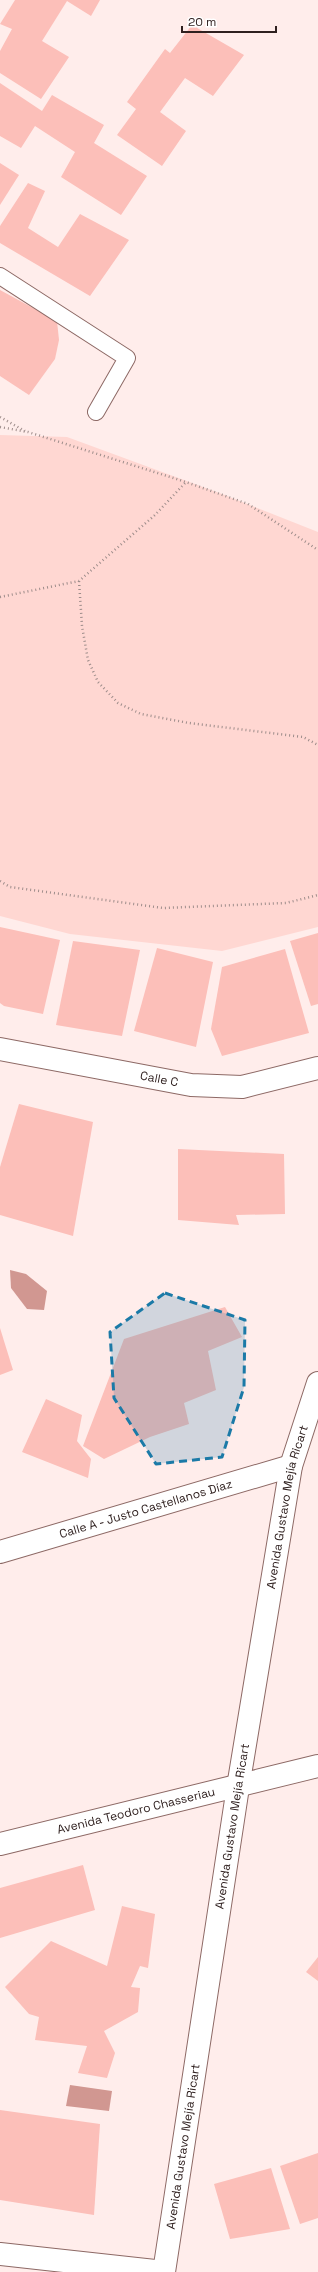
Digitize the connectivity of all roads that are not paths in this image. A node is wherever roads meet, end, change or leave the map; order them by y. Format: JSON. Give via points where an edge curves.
{"nodes":[{"id":1,"x":0,"y":276,"type":"edge"},
{"id":2,"x":96,"y":412,"type":"dead end"},
{"id":3,"x":0,"y":1050,"type":"edge"},
{"id":4,"x":318,"y":1068,"type":"edge"},
{"id":5,"x":318,"y":1383,"type":"edge"},
{"id":6,"x":291,"y":1466,"type":"junction"},
{"id":7,"x":0,"y":1552,"type":"edge"},
{"id":8,"x":318,"y":1766,"type":"edge"},
{"id":9,"x":238,"y":1787,"type":"junction"},
{"id":10,"x":0,"y":1844,"type":"edge"},
{"id":11,"x":0,"y":2254,"type":"edge"},
{"id":12,"x":164,"y":2272,"type":"edge"}],
"edges":[{"from":1,"to":2,"type":"lane","via":[[127,358]]},
{"from":3,"to":4,"type":"street","name":"Calle C","via":[[191,1085],[242,1087]]},
{"from":5,"to":6,"type":"street","name":"Avenida Gustavo Mejía Ricart"},
{"from":6,"to":7,"type":"street","name":"Calle A - Justo Castellanos Díaz"},
{"from":6,"to":9,"type":"street","name":"Avenida Gustavo Mejía Ricart"},
{"from":8,"to":9,"type":"street","name":"Avenida Teodoro Chasseriau"},
{"from":9,"to":10,"type":"street","name":"Avenida Teodoro Chasseriau"},
{"from":9,"to":12,"type":"street","name":"Avenida Gustavo Mejía Ricart"},
{"from":11,"to":12,"type":"street"}]}
